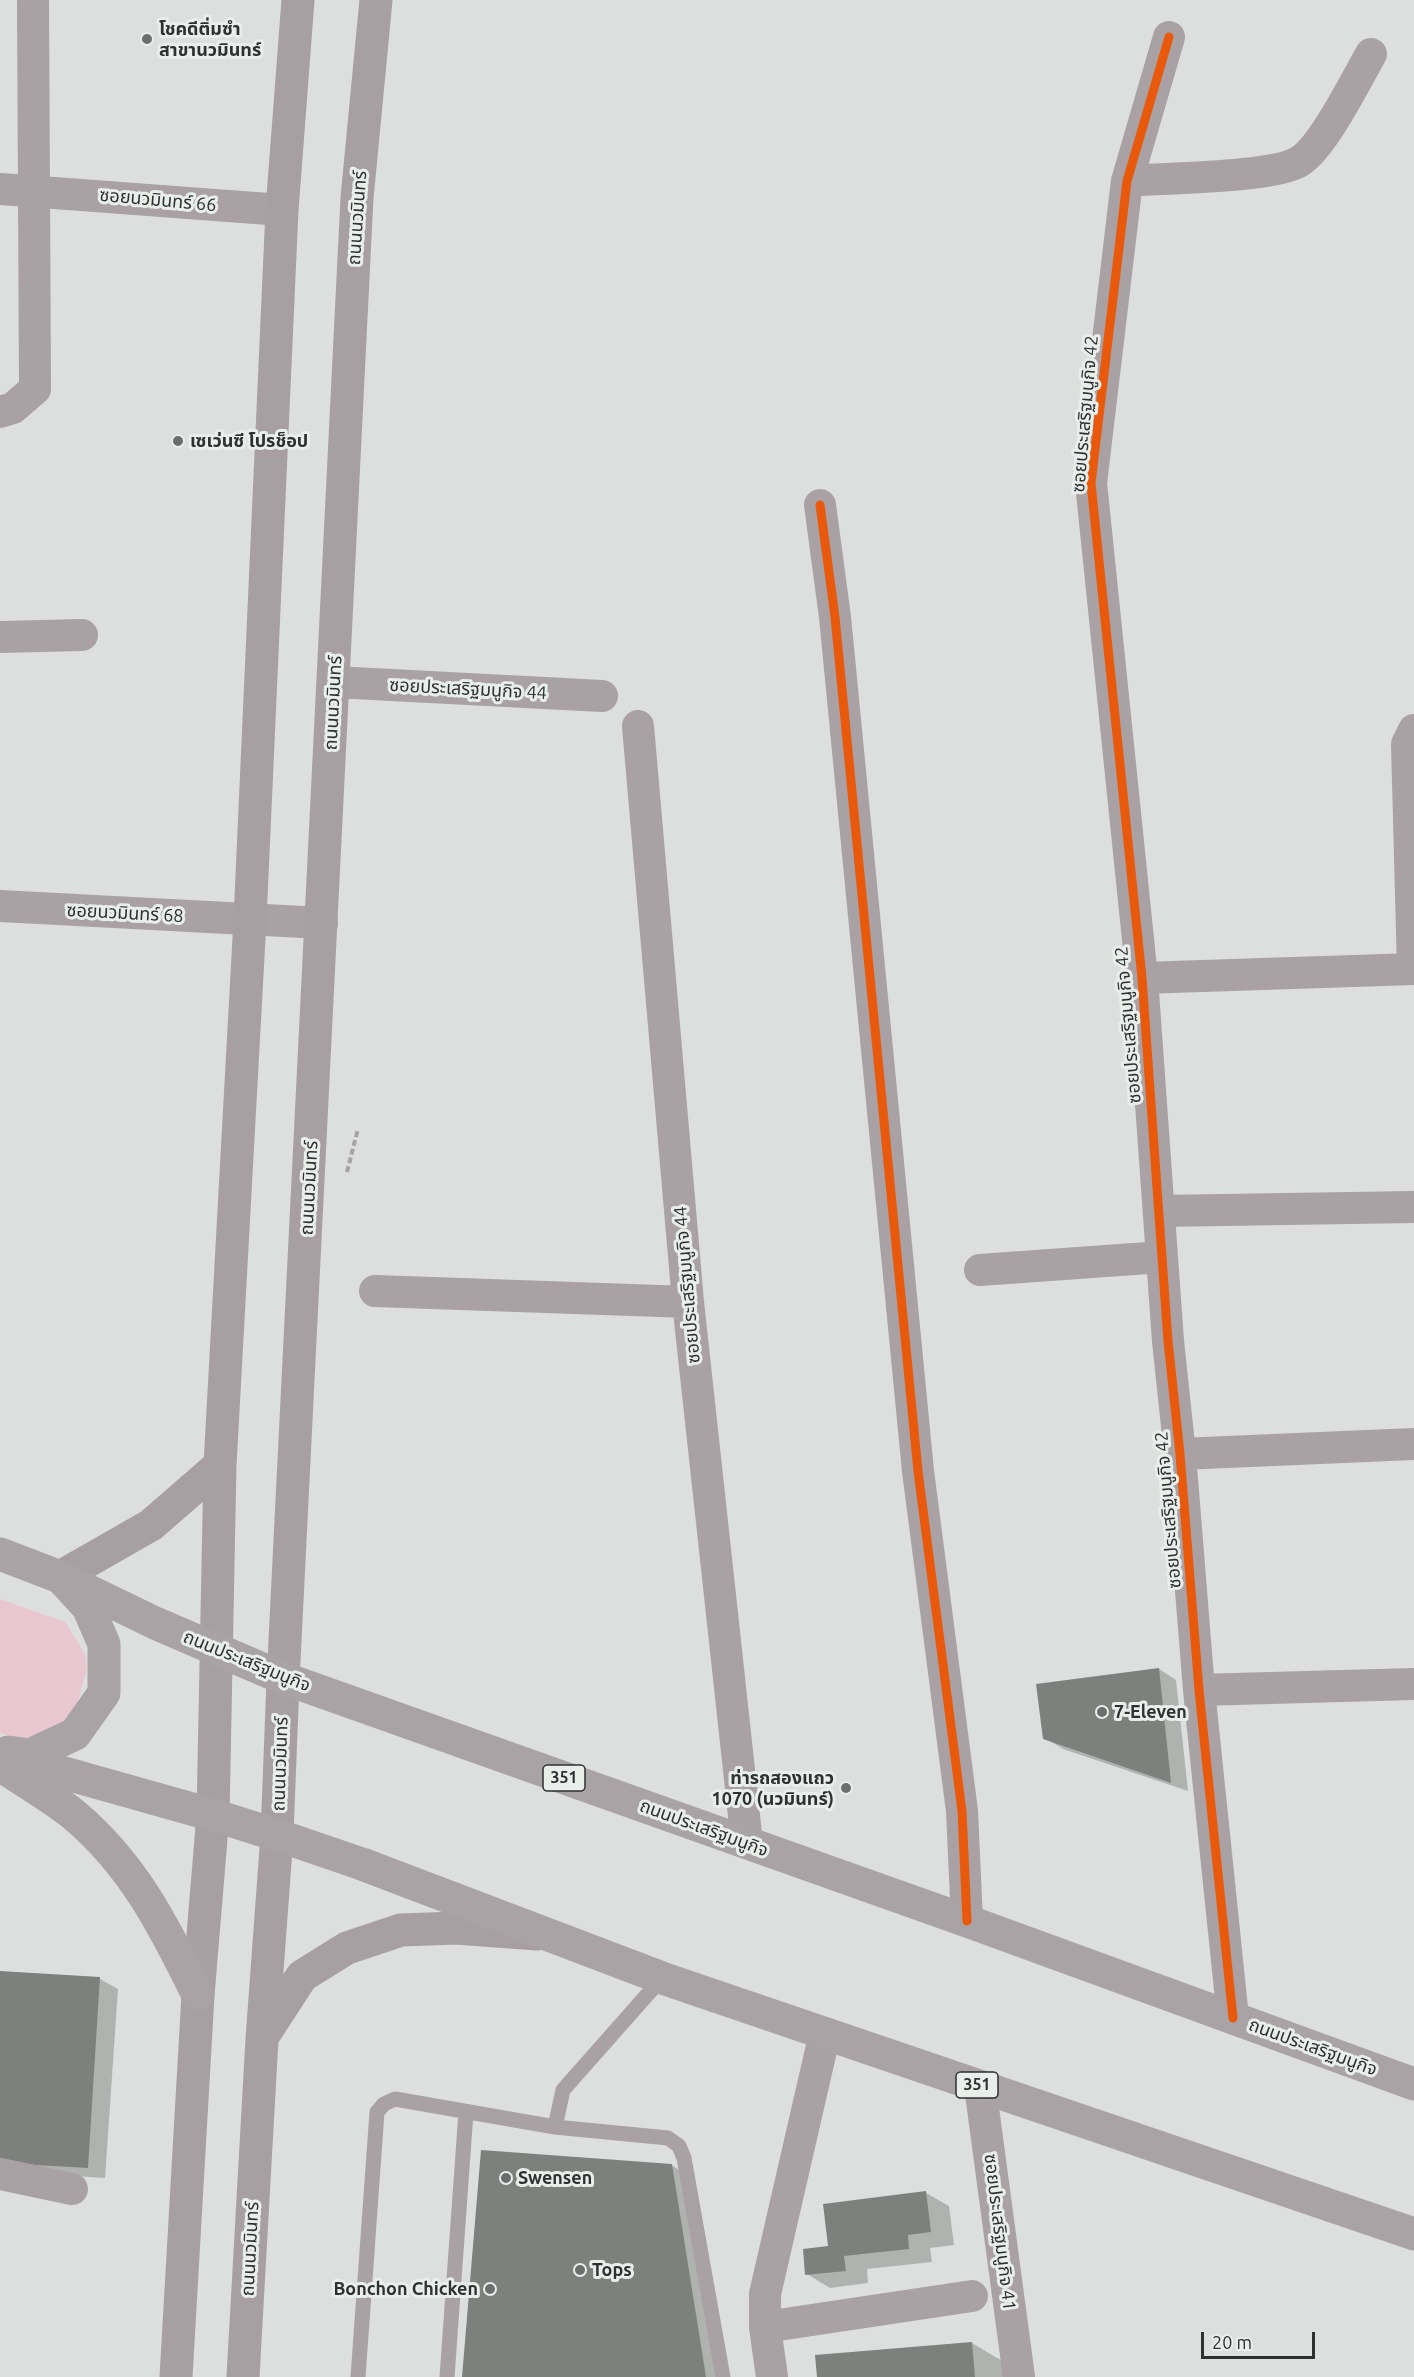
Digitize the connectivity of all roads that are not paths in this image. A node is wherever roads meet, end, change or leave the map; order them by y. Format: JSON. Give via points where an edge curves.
{"nodes":[{"id":1,"x":33,"y":0,"type":"edge"},
{"id":2,"x":297,"y":0,"type":"edge"},
{"id":3,"x":376,"y":0,"type":"edge"},
{"id":4,"x":1169,"y":37,"type":"dead end"},
{"id":5,"x":1371,"y":54,"type":"dead end"},
{"id":6,"x":1127,"y":181,"type":"junction"},
{"id":7,"x":0,"y":189,"type":"edge"},
{"id":8,"x":33,"y":190,"type":"junction"},
{"id":9,"x":282,"y":210,"type":"junction"},
{"id":10,"x":0,"y":412,"type":"edge"},
{"id":11,"x":820,"y":505,"type":"dead end"},
{"id":12,"x":82,"y":635,"type":"dead end"},
{"id":13,"x":0,"y":637,"type":"edge"},
{"id":14,"x":334,"y":682,"type":"junction"},
{"id":15,"x":602,"y":696,"type":"dead end"},
{"id":16,"x":638,"y":726,"type":"dead end"},
{"id":17,"x":1414,"y":730,"type":"edge"},
{"id":18,"x":1412,"y":822,"type":"edge"},
{"id":19,"x":0,"y":906,"type":"edge"},
{"id":20,"x":250,"y":920,"type":"junction"},
{"id":21,"x":322,"y":923,"type":"junction"},
{"id":22,"x":1414,"y":969,"type":"edge"},
{"id":23,"x":1142,"y":978,"type":"junction"},
{"id":24,"x":1414,"y":1208,"type":"edge"},
{"id":25,"x":1159,"y":1211,"type":"junction"},
{"id":26,"x":1162,"y":1257,"type":"junction"},
{"id":27,"x":980,"y":1270,"type":"dead end"},
{"id":28,"x":375,"y":1292,"type":"dead end"},
{"id":29,"x":688,"y":1302,"type":"junction"},
{"id":30,"x":1414,"y":1444,"type":"edge"},
{"id":31,"x":1180,"y":1454,"type":"junction"},
{"id":32,"x":220,"y":1465,"type":"junction"},
{"id":33,"x":0,"y":1554,"type":"edge"},
{"id":34,"x":60,"y":1576,"type":"junction"},
{"id":35,"x":216,"y":1648,"type":"junction"},
{"id":36,"x":283,"y":1678,"type":"junction"},
{"id":37,"x":1414,"y":1684,"type":"edge"},
{"id":38,"x":1199,"y":1690,"type":"junction"},
{"id":39,"x":0,"y":1753,"type":"edge"},
{"id":40,"x":0,"y":1765,"type":"edge"},
{"id":41,"x":213,"y":1815,"type":"junction"},
{"id":42,"x":277,"y":1835,"type":"junction"},
{"id":43,"x":747,"y":1843,"type":"junction"},
{"id":44,"x":968,"y":1921,"type":"junction"},
{"id":45,"x":542,"y":1934,"type":"junction"},
{"id":46,"x":662,"y":1978,"type":"junction"},
{"id":47,"x":198,"y":1995,"type":"junction"},
{"id":48,"x":1233,"y":2018,"type":"junction"},
{"id":49,"x":825,"y":2033,"type":"junction"},
{"id":50,"x":261,"y":2039,"type":"junction"},
{"id":51,"x":1414,"y":2084,"type":"edge"},
{"id":52,"x":980,"y":2086,"type":"junction"},
{"id":53,"x":466,"y":2112,"type":"junction"},
{"id":54,"x":555,"y":2127,"type":"junction"},
{"id":55,"x":0,"y":2174,"type":"edge"},
{"id":56,"x":72,"y":2189,"type":"dead end"},
{"id":57,"x":1414,"y":2234,"type":"edge"},
{"id":58,"x":972,"y":2296,"type":"dead end"},
{"id":59,"x":765,"y":2327,"type":"junction"},
{"id":60,"x":176,"y":2377,"type":"edge"},
{"id":61,"x":243,"y":2377,"type":"edge"},
{"id":62,"x":358,"y":2377,"type":"edge"},
{"id":63,"x":447,"y":2377,"type":"edge"},
{"id":64,"x":723,"y":2377,"type":"edge"},
{"id":65,"x":772,"y":2377,"type":"edge"},
{"id":66,"x":1019,"y":2377,"type":"edge"}],
"edges":[{"from":1,"to":8,"type":"street"},
{"from":2,"to":9,"type":"main road"},
{"from":3,"to":14,"type":"main road","name":"ถนนนวมินทร์","via":[[357,198]]},
{"from":4,"to":6,"type":"street","name":"ซอยประเสริฐมนูกิจ 42"},
{"from":5,"to":6,"type":"street","via":[[1316,146],[1299,162],[1266,172]]},
{"from":6,"to":23,"type":"street","name":"ซอยประเสริฐมนูกิจ 42","via":[[1091,483]]},
{"from":7,"to":8,"type":"street","name":"ซอยนวมินทร์ 66"},
{"from":8,"to":9,"type":"street","name":"ซอยนวมินทร์ 66"},
{"from":8,"to":10,"type":"street","via":[[35,389],[13,408]]},
{"from":9,"to":20,"type":"main road"},
{"from":11,"to":44,"type":"street","via":[[836,617],[918,1471],[962,1811]]},
{"from":12,"to":13,"type":"street"},
{"from":14,"to":15,"type":"street","name":"ซอยประเสริฐมนูกิจ 44"},
{"from":14,"to":21,"type":"main road","name":"ถนนนวมินทร์"},
{"from":16,"to":29,"type":"street","name":"ซอยประเสริฐมนูกิจ 44"},
{"from":17,"to":18,"type":"street","via":[[1407,744]]},
{"from":18,"to":22,"type":"street"},
{"from":19,"to":20,"type":"street","name":"ซอยนวมินทร์ 68"},
{"from":20,"to":21,"type":"street","name":"ซอยนวมินทร์ 68"},
{"from":20,"to":32,"type":"main road"},
{"from":21,"to":36,"type":"main road","name":"ถนนนวมินทร์"},
{"from":22,"to":23,"type":"street"},
{"from":23,"to":25,"type":"street","name":"ซอยประเสริฐมนูกิจ 42"},
{"from":24,"to":25,"type":"street"},
{"from":25,"to":26,"type":"street","name":"ซอยประเสริฐมนูกิจ 42"},
{"from":26,"to":27,"type":"street"},
{"from":26,"to":31,"type":"street","name":"ซอยประเสริฐมนูกิจ 42"},
{"from":28,"to":29,"type":"street"},
{"from":29,"to":43,"type":"street","name":"ซอยประเสริฐมนูกิจ 44"},
{"from":30,"to":31,"type":"street"},
{"from":31,"to":38,"type":"street","name":"ซอยประเสริฐมนูกิจ 42"},
{"from":32,"to":34,"type":"main road","via":[[151,1525]]},
{"from":32,"to":35,"type":"main road"},
{"from":33,"to":34,"type":"main road","name":"ถนนประเสริฐมนูกิจ","number":"351"},
{"from":34,"to":35,"type":"main road","name":"ถนนประเสริฐมนูกิจ","number":"351","via":[[154,1623]]},
{"from":34,"to":39,"type":"main road","via":[[88,1607],[104,1644],[104,1692],[75,1734],[30,1755]]},
{"from":35,"to":36,"type":"main road","name":"ถนนประเสริฐมนูกิจ","number":"351"},
{"from":35,"to":41,"type":"main road"},
{"from":36,"to":42,"type":"main road","name":"ถนนนวมินทร์"},
{"from":36,"to":43,"type":"main road","name":"ถนนประเสริฐมนูกิจ","number":"351"},
{"from":37,"to":38,"type":"street"},
{"from":38,"to":48,"type":"street","name":"ซอยประเสริฐมนูกิจ 42"},
{"from":39,"to":41,"type":"main road","number":"351"},
{"from":40,"to":47,"type":"main road","via":[[72,1814],[111,1851],[138,1883],[159,1917]]},
{"from":41,"to":42,"type":"main road","number":"351"},
{"from":41,"to":47,"type":"main road"},
{"from":42,"to":45,"type":"main road","number":"351"},
{"from":42,"to":50,"type":"main road","name":"ถนนนวมินทร์"},
{"from":43,"to":44,"type":"main road","name":"ถนนประเสริฐมนูกิจ","number":"351"},
{"from":44,"to":48,"type":"main road","name":"ถนนประเสริฐมนูกิจ","number":"351"},
{"from":45,"to":46,"type":"main road","number":"351"},
{"from":45,"to":50,"type":"main road","via":[[456,1928],[401,1930],[347,1948],[302,1976]]},
{"from":46,"to":49,"type":"main road","number":"351"},
{"from":46,"to":54,"type":"lane","via":[[563,2090]]},
{"from":47,"to":60,"type":"main road"},
{"from":48,"to":51,"type":"main road","name":"ถนนประเสริฐมนูกิจ","number":"351"},
{"from":49,"to":52,"type":"main road","number":"351"},
{"from":49,"to":59,"type":"street","via":[[765,2294]]},
{"from":50,"to":61,"type":"main road","name":"ถนนนวมินทร์"},
{"from":52,"to":57,"type":"main road","number":"351"},
{"from":52,"to":66,"type":"street","name":"ซอยประเสริฐมนูกิจ 41"},
{"from":53,"to":54,"type":"lane"},
{"from":53,"to":62,"type":"lane","via":[[395,2099],[377,2112]]},
{"from":53,"to":63,"type":"lane"},
{"from":54,"to":64,"type":"lane","via":[[668,2138],[679,2145]]},
{"from":55,"to":56,"type":"street"},
{"from":58,"to":59,"type":"street"},
{"from":59,"to":65,"type":"street"}]}
